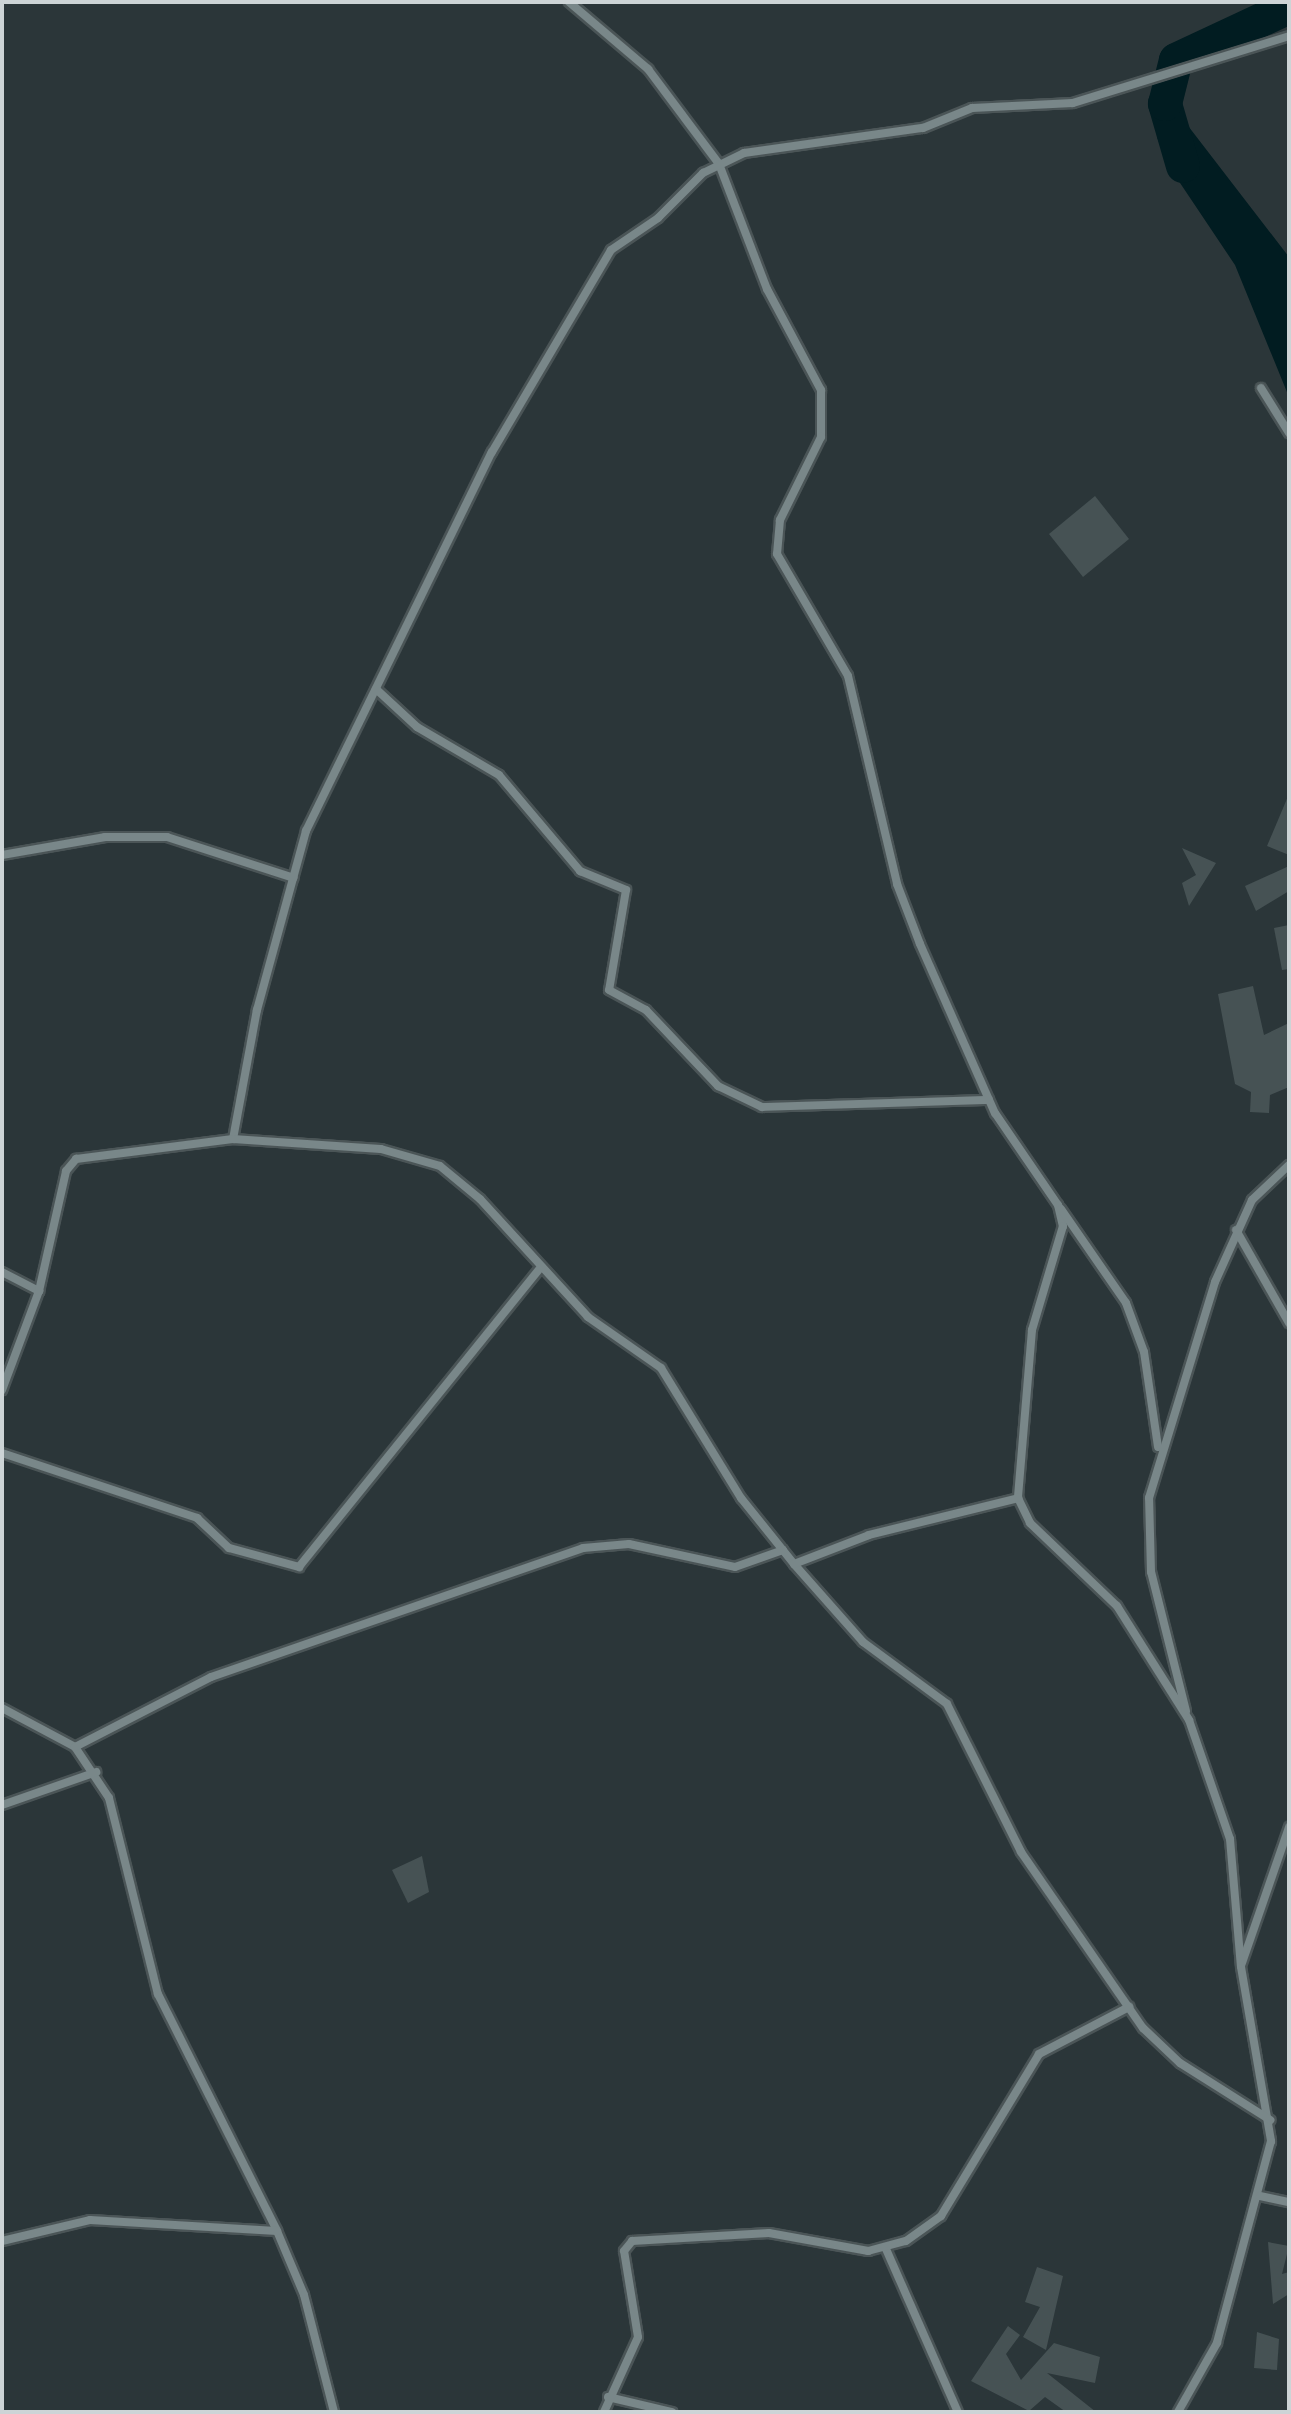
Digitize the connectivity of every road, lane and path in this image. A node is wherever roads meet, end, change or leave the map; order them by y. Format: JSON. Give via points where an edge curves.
{"nodes":[{"id":1,"x":569,"y":2,"type":"edge"},
{"id":2,"x":1286,"y":39,"type":"edge"},
{"id":3,"x":719,"y":164,"type":"junction"},
{"id":4,"x":1261,"y":388,"type":"dead end"},
{"id":5,"x":1289,"y":433,"type":"edge"},
{"id":6,"x":376,"y":689,"type":"junction"},
{"id":7,"x":2,"y":855,"type":"edge"},
{"id":8,"x":294,"y":878,"type":"junction"},
{"id":9,"x":989,"y":1100,"type":"junction"},
{"id":10,"x":233,"y":1139,"type":"junction"},
{"id":11,"x":1289,"y":1165,"type":"edge"},
{"id":12,"x":1058,"y":1205,"type":"junction"},
{"id":13,"x":1236,"y":1230,"type":"junction"},
{"id":14,"x":539,"y":1270,"type":"junction"},
{"id":15,"x":2,"y":1272,"type":"edge"},
{"id":16,"x":39,"y":1291,"type":"junction"},
{"id":17,"x":1289,"y":1323,"type":"edge"},
{"id":18,"x":2,"y":1390,"type":"edge"},
{"id":19,"x":1159,"y":1452,"type":"junction"},
{"id":20,"x":2,"y":1453,"type":"edge"},
{"id":21,"x":1018,"y":1498,"type":"junction"},
{"id":22,"x":783,"y":1550,"type":"junction"},
{"id":23,"x":794,"y":1564,"type":"junction"},
{"id":24,"x":2,"y":1708,"type":"edge"},
{"id":25,"x":1189,"y":1720,"type":"junction"},
{"id":26,"x":75,"y":1747,"type":"junction"},
{"id":27,"x":96,"y":1772,"type":"junction"},
{"id":28,"x":2,"y":1805,"type":"edge"},
{"id":29,"x":1289,"y":1827,"type":"edge"},
{"id":30,"x":1241,"y":1967,"type":"junction"},
{"id":31,"x":1129,"y":2007,"type":"junction"},
{"id":32,"x":1270,"y":2120,"type":"junction"},
{"id":33,"x":1260,"y":2196,"type":"junction"},
{"id":34,"x":1289,"y":2202,"type":"edge"},
{"id":35,"x":277,"y":2231,"type":"junction"},
{"id":36,"x":2,"y":2241,"type":"edge"},
{"id":37,"x":886,"y":2249,"type":"junction"},
{"id":38,"x":608,"y":2397,"type":"junction"},
{"id":39,"x":334,"y":2412,"type":"edge"},
{"id":40,"x":604,"y":2412,"type":"edge"},
{"id":41,"x":672,"y":2412,"type":"edge"},
{"id":42,"x":958,"y":2412,"type":"edge"},
{"id":43,"x":1178,"y":2412,"type":"edge"}],
"edges":[{"from":1,"to":3,"type":"street","via":[[648,69]]},
{"from":2,"to":3,"type":"street","via":[[1073,103],[972,108],[923,128],[774,144]]},
{"from":3,"to":6,"type":"street","via":[[595,270],[552,361],[492,452]]},
{"from":3,"to":9,"type":"street","via":[[767,289],[821,390],[826,417],[780,520],[777,554],[848,676],[897,884]]},
{"from":4,"to":5,"type":"street"},
{"from":6,"to":8,"type":"street","via":[[306,831]]},
{"from":6,"to":9,"type":"street","via":[[417,727],[499,775],[580,871],[626,890],[609,990],[646,1010],[718,1086],[762,1107]]},
{"from":7,"to":8,"type":"street","via":[[105,837],[167,837]]},
{"from":8,"to":10,"type":"street","via":[[250,1039]]},
{"from":9,"to":12,"type":"street"},
{"from":10,"to":14,"type":"street","via":[[381,1149],[440,1166],[480,1199]]},
{"from":10,"to":16,"type":"street","via":[[69,1163]]},
{"from":11,"to":13,"type":"street","via":[[1264,1183]]},
{"from":12,"to":19,"type":"street","via":[[1126,1303],[1144,1352]]},
{"from":12,"to":21,"type":"street","via":[[1061,1250],[1032,1330]]},
{"from":13,"to":17,"type":"street"},
{"from":13,"to":19,"type":"street"},
{"from":14,"to":20,"type":"street","via":[[299,1567],[229,1548],[197,1518]]},
{"from":14,"to":22,"type":"street","via":[[588,1317],[661,1368]]},
{"from":15,"to":16,"type":"street"},
{"from":16,"to":18,"type":"street"},
{"from":19,"to":25,"type":"street","via":[[1146,1536]]},
{"from":21,"to":23,"type":"street","via":[[869,1535]]},
{"from":21,"to":25,"type":"street","via":[[1030,1523],[1117,1606]]},
{"from":22,"to":23,"type":"street"},
{"from":22,"to":26,"type":"street","via":[[735,1567],[629,1544],[583,1548],[211,1677]]},
{"from":23,"to":31,"type":"street","via":[[863,1642],[947,1704],[1021,1852]]},
{"from":24,"to":26,"type":"street"},
{"from":25,"to":30,"type":"street","via":[[1230,1839]]},
{"from":26,"to":27,"type":"street"},
{"from":27,"to":28,"type":"street"},
{"from":27,"to":35,"type":"street","via":[[169,2022]]},
{"from":29,"to":30,"type":"street"},
{"from":30,"to":32,"type":"street"},
{"from":31,"to":32,"type":"street","via":[[1180,2063]]},
{"from":31,"to":37,"type":"street","via":[[1039,2054],[941,2216]]},
{"from":32,"to":33,"type":"street"},
{"from":33,"to":34,"type":"street"},
{"from":33,"to":43,"type":"street","via":[[1217,2343]]},
{"from":35,"to":36,"type":"street","via":[[90,2220]]},
{"from":35,"to":39,"type":"street","via":[[304,2295]]},
{"from":37,"to":38,"type":"street","via":[[769,2233],[632,2241],[624,2251],[638,2337]]},
{"from":37,"to":42,"type":"street"},
{"from":38,"to":40,"type":"street"},
{"from":38,"to":41,"type":"street"}]}
